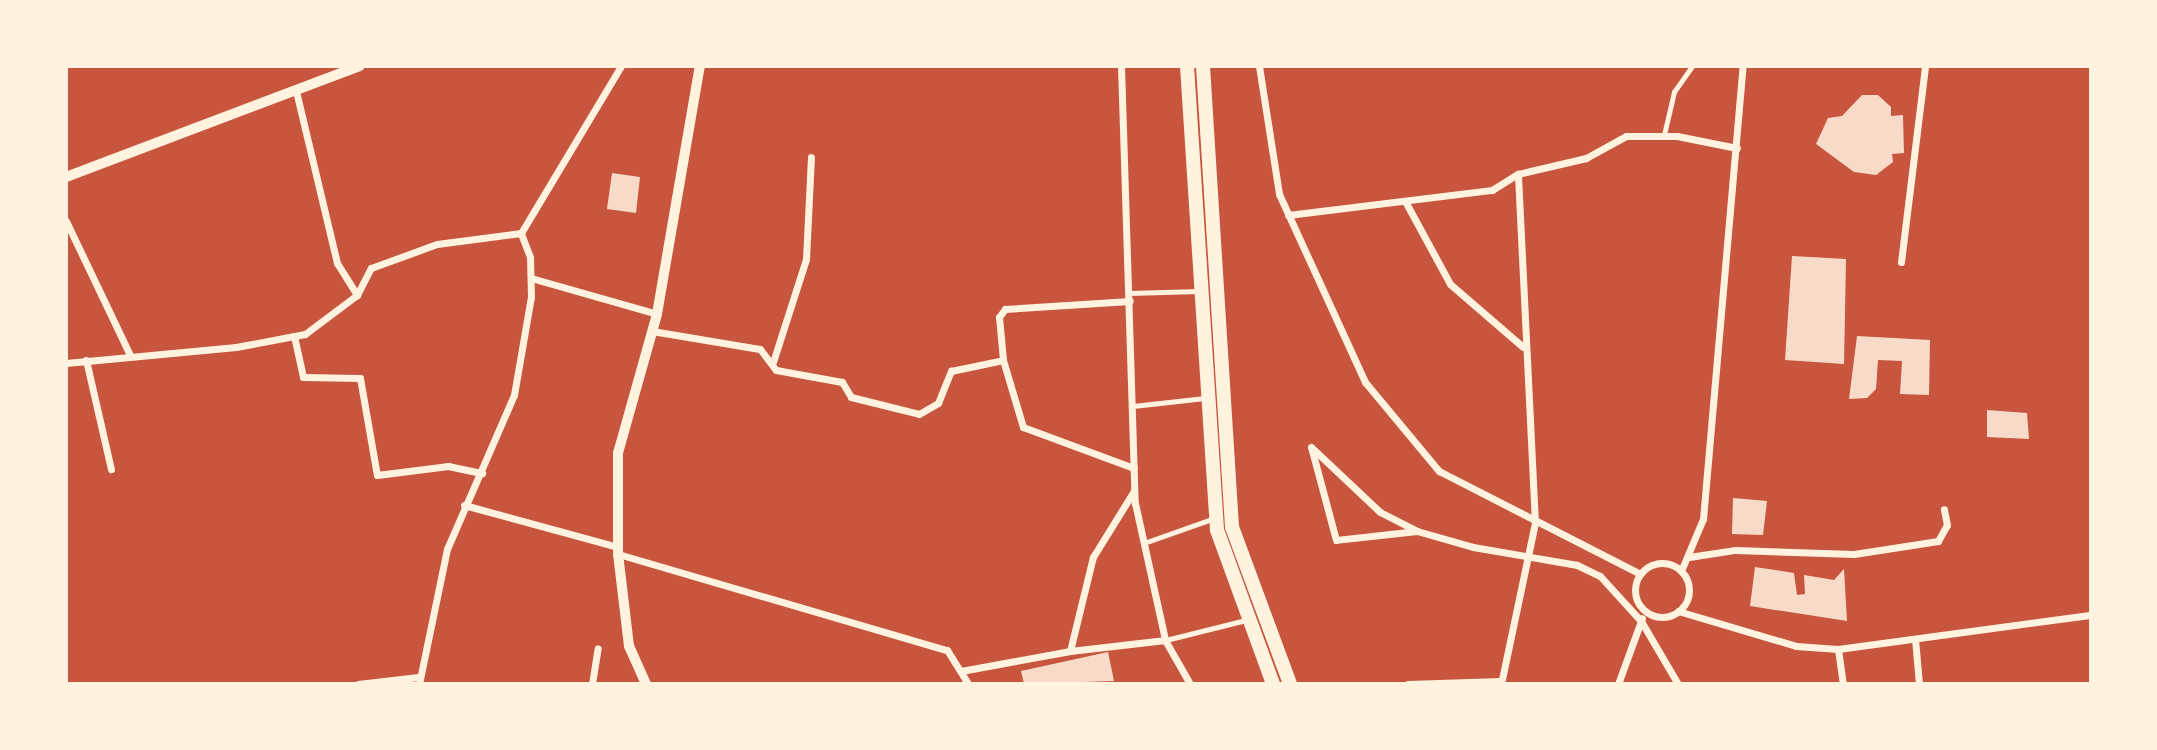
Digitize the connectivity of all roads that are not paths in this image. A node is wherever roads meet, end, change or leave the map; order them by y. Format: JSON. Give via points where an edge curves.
{"nodes":[{"id":1,"x":360,"y":66,"type":"edge"},
{"id":2,"x":621,"y":66,"type":"edge"},
{"id":3,"x":700,"y":66,"type":"edge"},
{"id":4,"x":1121,"y":66,"type":"edge"},
{"id":5,"x":1188,"y":66,"type":"edge"},
{"id":6,"x":1203,"y":66,"type":"edge"},
{"id":7,"x":1259,"y":66,"type":"edge"},
{"id":8,"x":1692,"y":66,"type":"edge"},
{"id":9,"x":1743,"y":66,"type":"edge"},
{"id":10,"x":1925,"y":66,"type":"edge"},
{"id":11,"x":296,"y":91,"type":"junction"},
{"id":12,"x":1664,"y":136,"type":"junction"},
{"id":13,"x":1737,"y":148,"type":"junction"},
{"id":14,"x":811,"y":157,"type":"dead end"},
{"id":15,"x":1518,"y":174,"type":"junction"},
{"id":16,"x":66,"y":177,"type":"edge"},
{"id":17,"x":1405,"y":201,"type":"junction"},
{"id":18,"x":1289,"y":215,"type":"junction"},
{"id":19,"x":66,"y":221,"type":"edge"},
{"id":20,"x":521,"y":233,"type":"junction"},
{"id":21,"x":1901,"y":262,"type":"dead end"},
{"id":22,"x":531,"y":278,"type":"junction"},
{"id":23,"x":1202,"y":291,"type":"junction"},
{"id":24,"x":357,"y":295,"type":"junction"},
{"id":25,"x":1130,"y":297,"type":"junction"},
{"id":26,"x":657,"y":314,"type":"junction"},
{"id":27,"x":652,"y":331,"type":"junction"},
{"id":28,"x":294,"y":336,"type":"junction"},
{"id":29,"x":1523,"y":347,"type":"junction"},
{"id":30,"x":130,"y":355,"type":"junction"},
{"id":31,"x":86,"y":360,"type":"junction"},
{"id":32,"x":1003,"y":360,"type":"junction"},
{"id":33,"x":773,"y":362,"type":"junction"},
{"id":34,"x":66,"y":363,"type":"edge"},
{"id":35,"x":1209,"y":398,"type":"junction"},
{"id":36,"x":1133,"y":406,"type":"junction"},
{"id":37,"x":1134,"y":468,"type":"junction"},
{"id":38,"x":111,"y":469,"type":"dead end"},
{"id":39,"x":482,"y":473,"type":"junction"},
{"id":40,"x":1135,"y":489,"type":"junction"},
{"id":41,"x":464,"y":505,"type":"junction"},
{"id":42,"x":1944,"y":509,"type":"dead end"},
{"id":43,"x":1216,"y":518,"type":"junction"},
{"id":44,"x":1535,"y":523,"type":"junction"},
{"id":45,"x":1417,"y":531,"type":"junction"},
{"id":46,"x":1144,"y":543,"type":"junction"},
{"id":47,"x":618,"y":551,"type":"junction"},
{"id":48,"x":1689,"y":557,"type":"junction"},
{"id":49,"x":1527,"y":558,"type":"junction"},
{"id":50,"x":1681,"y":571,"type":"junction"},
{"id":51,"x":1640,"y":574,"type":"junction"},
{"id":52,"x":1645,"y":611,"type":"junction"},
{"id":53,"x":1678,"y":611,"type":"junction"},
{"id":54,"x":2091,"y":615,"type":"edge"},
{"id":55,"x":1248,"y":619,"type":"junction"},
{"id":56,"x":1641,"y":621,"type":"junction"},
{"id":57,"x":1915,"y":639,"type":"junction"},
{"id":58,"x":1165,"y":640,"type":"junction"},
{"id":59,"x":598,"y":648,"type":"dead end"},
{"id":60,"x":1839,"y":649,"type":"junction"},
{"id":61,"x":1070,"y":651,"type":"junction"},
{"id":62,"x":961,"y":671,"type":"junction"},
{"id":63,"x":419,"y":680,"type":"edge"},
{"id":64,"x":1501,"y":682,"type":"edge"},
{"id":65,"x":358,"y":684,"type":"edge"},
{"id":66,"x":592,"y":684,"type":"edge"},
{"id":67,"x":646,"y":684,"type":"edge"},
{"id":68,"x":968,"y":684,"type":"edge"},
{"id":69,"x":1190,"y":684,"type":"edge"},
{"id":70,"x":1273,"y":684,"type":"edge"},
{"id":71,"x":1290,"y":684,"type":"edge"},
{"id":72,"x":1408,"y":684,"type":"edge"},
{"id":73,"x":1618,"y":684,"type":"edge"},
{"id":74,"x":1678,"y":684,"type":"edge"},
{"id":75,"x":1843,"y":684,"type":"edge"},
{"id":76,"x":1919,"y":684,"type":"edge"}],
"edges":[{"from":1,"to":11,"type":"street"},
{"from":2,"to":20,"type":"street"},
{"from":3,"to":26,"type":"street"},
{"from":4,"to":25,"type":"street"},
{"from":5,"to":23,"type":"main road"},
{"from":6,"to":71,"type":"main road","via":[[1233,527]]},
{"from":7,"to":18,"type":"street","via":[[1279,194]]},
{"from":8,"to":12,"type":"lane","via":[[1674,92]]},
{"from":9,"to":13,"type":"street"},
{"from":10,"to":21,"type":"street"},
{"from":11,"to":16,"type":"street"},
{"from":11,"to":24,"type":"street","via":[[337,262]]},
{"from":12,"to":13,"type":"street"},
{"from":12,"to":15,"type":"street","via":[[1626,136],[1586,158]]},
{"from":13,"to":48,"type":"street","via":[[1703,519]]},
{"from":14,"to":33,"type":"street","via":[[806,259]]},
{"from":15,"to":17,"type":"street","via":[[1492,190]]},
{"from":15,"to":29,"type":"street"},
{"from":17,"to":18,"type":"street"},
{"from":17,"to":29,"type":"street","via":[[1450,284]]},
{"from":18,"to":44,"type":"street","via":[[1365,382],[1439,471]]},
{"from":19,"to":30,"type":"street"},
{"from":20,"to":22,"type":"street"},
{"from":20,"to":24,"type":"street","via":[[437,244],[371,268]]},
{"from":22,"to":26,"type":"street"},
{"from":22,"to":39,"type":"street","via":[[514,395]]},
{"from":23,"to":25,"type":"lane"},
{"from":23,"to":35,"type":"main road"},
{"from":24,"to":28,"type":"street"},
{"from":25,"to":32,"type":"street","via":[[1005,309],[999,317]]},
{"from":25,"to":36,"type":"street"},
{"from":26,"to":27,"type":"street"},
{"from":27,"to":33,"type":"street","via":[[760,349]]},
{"from":27,"to":47,"type":"street","via":[[618,453]]},
{"from":28,"to":30,"type":"street"},
{"from":28,"to":39,"type":"street","via":[[303,377],[360,378],[377,475],[448,466]]},
{"from":29,"to":44,"type":"street"},
{"from":30,"to":31,"type":"street"},
{"from":31,"to":34,"type":"street"},
{"from":31,"to":38,"type":"street"},
{"from":32,"to":33,"type":"street","via":[[951,371],[938,403],[919,414],[851,397],[842,382],[776,370]]},
{"from":32,"to":37,"type":"street","via":[[1023,427]]},
{"from":35,"to":36,"type":"lane"},
{"from":35,"to":43,"type":"main road"},
{"from":36,"to":37,"type":"street"},
{"from":37,"to":40,"type":"street"},
{"from":39,"to":41,"type":"street"},
{"from":40,"to":46,"type":"street"},
{"from":40,"to":61,"type":"street","via":[[1093,556]]},
{"from":41,"to":47,"type":"street"},
{"from":41,"to":63,"type":"street","via":[[447,549]]},
{"from":42,"to":48,"type":"street","via":[[1947,525],[1938,541],[1854,554],[1735,550]]},
{"from":43,"to":46,"type":"lane"},
{"from":43,"to":55,"type":"main road"},
{"from":44,"to":49,"type":"street"},
{"from":44,"to":51,"type":"street"},
{"from":45,"to":45,"type":"street","via":[[1380,512],[1311,447],[1336,540]]},
{"from":45,"to":49,"type":"street"},
{"from":46,"to":58,"type":"street"},
{"from":47,"to":62,"type":"street","via":[[947,650]]},
{"from":47,"to":67,"type":"street","via":[[629,646]]},
{"from":48,"to":50,"type":"street"},
{"from":49,"to":56,"type":"street","via":[[1577,565],[1600,576]]},
{"from":49,"to":64,"type":"street"},
{"from":50,"to":51,"type":"street","via":[[1664,563]]},
{"from":50,"to":53,"type":"street","via":[[1688,587]]},
{"from":51,"to":52,"type":"street","via":[[1635,589]]},
{"from":52,"to":53,"type":"street","via":[[1661,617]]},
{"from":52,"to":56,"type":"street"},
{"from":53,"to":60,"type":"street","via":[[1796,646]]},
{"from":54,"to":57,"type":"street"},
{"from":55,"to":58,"type":"lane"},
{"from":55,"to":70,"type":"main road"},
{"from":56,"to":73,"type":"street"},
{"from":56,"to":74,"type":"street"},
{"from":57,"to":60,"type":"street"},
{"from":57,"to":76,"type":"street"},
{"from":58,"to":61,"type":"street"},
{"from":58,"to":69,"type":"street"},
{"from":59,"to":66,"type":"street"},
{"from":60,"to":75,"type":"street"},
{"from":61,"to":62,"type":"street"},
{"from":62,"to":68,"type":"street"},
{"from":63,"to":65,"type":"street"},
{"from":64,"to":72,"type":"street"}]}
